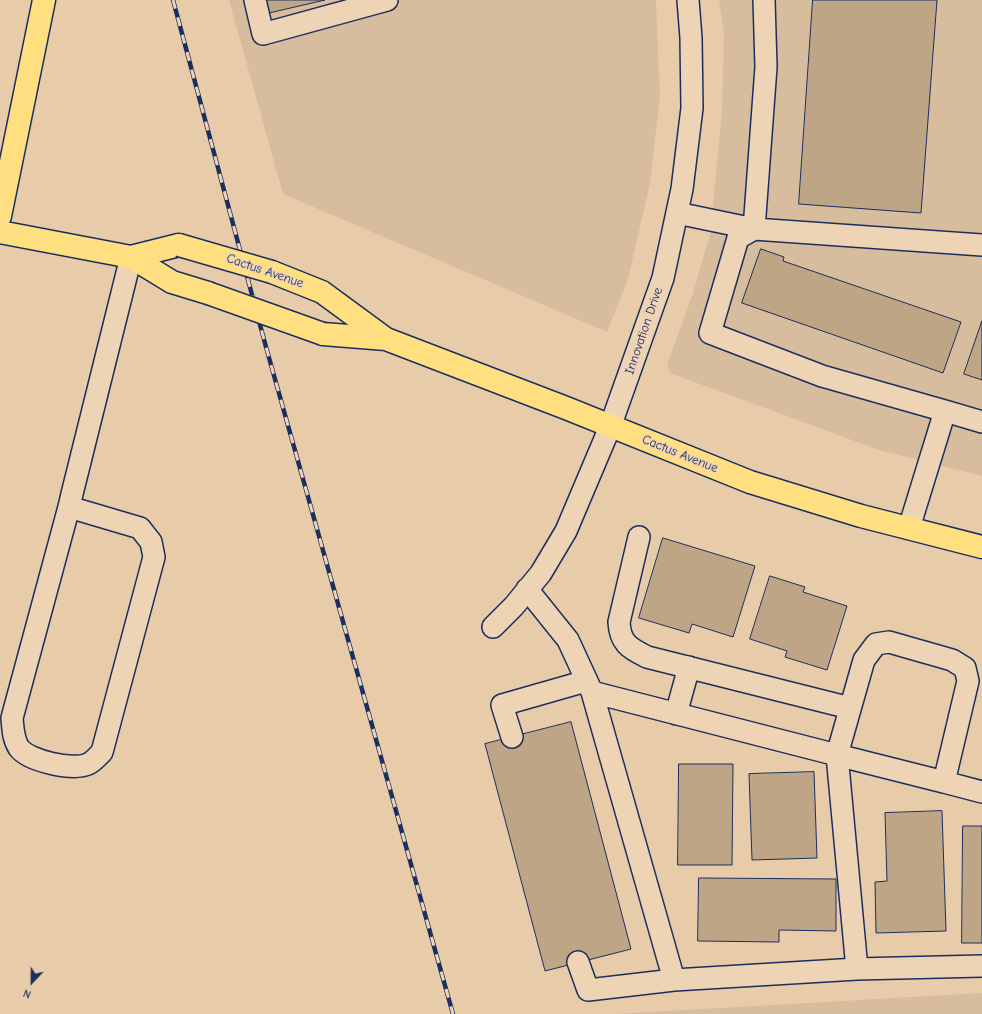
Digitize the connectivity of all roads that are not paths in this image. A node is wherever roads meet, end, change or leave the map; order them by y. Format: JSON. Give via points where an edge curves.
{"nodes":[{"id":1,"x":44,"y":0,"type":"edge"},
{"id":2,"x":255,"y":0,"type":"edge"},
{"id":3,"x":387,"y":0,"type":"edge"},
{"id":4,"x":688,"y":0,"type":"edge"},
{"id":5,"x":764,"y":0,"type":"edge"},
{"id":6,"x":677,"y":213,"type":"junction"},
{"id":7,"x":0,"y":216,"type":"edge"},
{"id":8,"x":754,"y":229,"type":"junction"},
{"id":9,"x":0,"y":232,"type":"edge"},
{"id":10,"x":982,"y":245,"type":"edge"},
{"id":11,"x":130,"y":257,"type":"junction"},
{"id":12,"x":386,"y":339,"type":"junction"},
{"id":13,"x":945,"y":411,"type":"junction"},
{"id":14,"x":982,"y":422,"type":"edge"},
{"id":15,"x":610,"y":427,"type":"junction"},
{"id":16,"x":69,"y":507,"type":"junction"},
{"id":17,"x":909,"y":528,"type":"junction"},
{"id":18,"x":639,"y":537,"type":"dead end"},
{"id":19,"x":982,"y":547,"type":"edge"},
{"id":20,"x":527,"y":590,"type":"junction"},
{"id":21,"x":493,"y":627,"type":"dead end"},
{"id":22,"x":689,"y":667,"type":"junction"},
{"id":23,"x":589,"y":687,"type":"junction"},
{"id":24,"x":850,"y":708,"type":"junction"},
{"id":25,"x":676,"y":714,"type":"junction"},
{"id":26,"x":512,"y":737,"type":"dead end"},
{"id":27,"x":837,"y":755,"type":"junction"},
{"id":28,"x":944,"y":782,"type":"junction"},
{"id":29,"x":982,"y":792,"type":"edge"},
{"id":30,"x":578,"y":962,"type":"dead end"},
{"id":31,"x":982,"y":966,"type":"edge"},
{"id":32,"x":857,"y":970,"type":"junction"},
{"id":33,"x":674,"y":980,"type":"junction"}],
"edges":[{"from":1,"to":7,"type":"main road"},
{"from":2,"to":3,"type":"street","via":[[263,34]]},
{"from":4,"to":6,"type":"street","name":"Innovation Drive","via":[[692,108]]},
{"from":5,"to":8,"type":"street","via":[[766,67]]},
{"from":6,"to":8,"type":"street"},
{"from":6,"to":15,"type":"street","name":"Innovation Drive","via":[[663,278]]},
{"from":8,"to":10,"type":"street"},
{"from":8,"to":13,"type":"street","via":[[738,238],[710,333],[822,376]]},
{"from":9,"to":11,"type":"main road","name":"Cactus Avenue"},
{"from":11,"to":12,"type":"main road","name":"Cactus Avenue","bridge":true,"via":[[172,282],[323,334]]},
{"from":11,"to":12,"type":"main road","name":"Cactus Avenue","bridge":true,"via":[[179,244],[252,265],[322,292]]},
{"from":11,"to":16,"type":"street"},
{"from":12,"to":15,"type":"main road","name":"Cactus Avenue"},
{"from":13,"to":14,"type":"street"},
{"from":13,"to":17,"type":"street"},
{"from":15,"to":17,"type":"main road","name":"Cactus Avenue","via":[[750,482]]},
{"from":15,"to":20,"type":"street","name":"Innovation Drive","via":[[566,531],[541,573]]},
{"from":16,"to":16,"type":"street","via":[[12,718],[13,736],[20,748],[32,758],[75,767],[89,764],[102,752],[154,557],[151,542],[140,528]]},
{"from":17,"to":19,"type":"main road","name":"Cactus Avenue"},
{"from":18,"to":22,"type":"street","via":[[619,622],[619,634],[630,648],[647,657]]},
{"from":20,"to":21,"type":"street","name":"Innovation Drive"},
{"from":20,"to":23,"type":"street","via":[[568,640]]},
{"from":22,"to":24,"type":"street"},
{"from":22,"to":25,"type":"street"},
{"from":23,"to":25,"type":"street"},
{"from":23,"to":26,"type":"street","via":[[502,705]]},
{"from":23,"to":33,"type":"street"},
{"from":24,"to":27,"type":"street"},
{"from":24,"to":28,"type":"street","via":[[864,660],[876,644],[889,642],[952,660],[965,668],[968,681]]},
{"from":25,"to":27,"type":"street"},
{"from":27,"to":28,"type":"street"},
{"from":27,"to":32,"type":"street"},
{"from":28,"to":29,"type":"street"},
{"from":30,"to":33,"type":"street","via":[[588,990]]},
{"from":31,"to":32,"type":"street"},
{"from":32,"to":33,"type":"street"}]}
